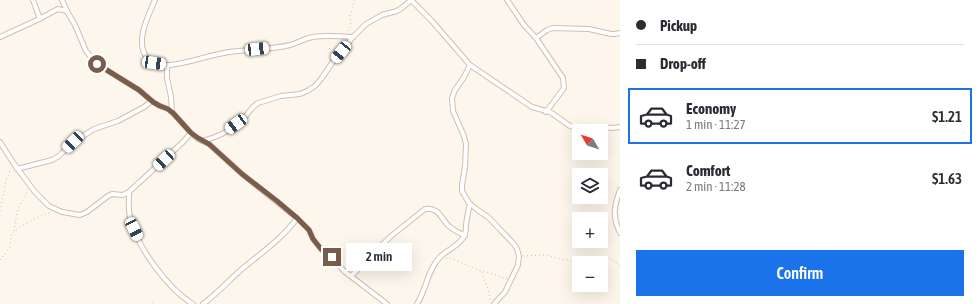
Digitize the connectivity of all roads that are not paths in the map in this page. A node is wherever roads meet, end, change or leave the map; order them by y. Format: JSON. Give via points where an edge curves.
{"nodes":[{"id":1,"x":32,"y":0,"type":"edge"},
{"id":2,"x":62,"y":0,"type":"edge"},
{"id":3,"x":155,"y":0,"type":"edge"},
{"id":4,"x":507,"y":0,"type":"edge"},
{"id":5,"x":409,"y":1,"type":"edge"},
{"id":6,"x":67,"y":12,"type":"junction"},
{"id":7,"x":40,"y":19,"type":"junction"},
{"id":8,"x":620,"y":33,"type":"edge"},
{"id":9,"x":0,"y":37,"type":"edge"},
{"id":10,"x":353,"y":37,"type":"junction"},
{"id":11,"x":536,"y":38,"type":"junction"},
{"id":12,"x":167,"y":65,"type":"junction"},
{"id":13,"x":470,"y":65,"type":"junction"},
{"id":14,"x":152,"y":102,"type":"junction"},
{"id":15,"x":172,"y":112,"type":"junction"},
{"id":16,"x":546,"y":112,"type":"junction"},
{"id":17,"x":620,"y":127,"type":"edge"},
{"id":18,"x":191,"y":133,"type":"junction"},
{"id":19,"x":202,"y":141,"type":"junction"},
{"id":20,"x":0,"y":142,"type":"edge"},
{"id":21,"x":17,"y":169,"type":"junction"},
{"id":22,"x":620,"y":190,"type":"edge"},
{"id":23,"x":129,"y":192,"type":"junction"},
{"id":24,"x":470,"y":204,"type":"junction"},
{"id":25,"x":297,"y":218,"type":"junction"},
{"id":26,"x":620,"y":233,"type":"edge"},
{"id":27,"x":465,"y":236,"type":"junction"},
{"id":28,"x":351,"y":276,"type":"junction"},
{"id":29,"x":193,"y":304,"type":"edge"},
{"id":30,"x":203,"y":304,"type":"edge"},
{"id":31,"x":387,"y":304,"type":"edge"},
{"id":32,"x":417,"y":304,"type":"edge"},
{"id":33,"x":494,"y":304,"type":"edge"}],
"edges":[{"from":1,"to":7,"type":"street"},
{"from":2,"to":6,"type":"street"},
{"from":3,"to":12,"type":"street","via":[[141,43],[149,59],[154,63]]},
{"from":4,"to":11,"type":"street"},
{"from":5,"to":10,"type":"street","via":[[403,7],[366,24]]},
{"from":5,"to":13,"type":"street","via":[[431,20]]},
{"from":6,"to":7,"type":"street","via":[[58,9]]},
{"from":6,"to":14,"type":"street","via":[[92,59],[139,90]]},
{"from":7,"to":9,"type":"street"},
{"from":8,"to":11,"type":"street","via":[[553,28]]},
{"from":10,"to":12,"type":"street","via":[[326,35],[307,38],[290,45],[229,52]]},
{"from":10,"to":19,"type":"street","via":[[321,79],[308,91],[258,103],[230,129]]},
{"from":11,"to":16,"type":"street","via":[[564,83],[564,88]]},
{"from":12,"to":15,"type":"street"},
{"from":13,"to":16,"type":"street","via":[[532,107]]},
{"from":13,"to":24,"type":"street","via":[[454,90],[452,98],[453,111],[466,144],[462,191]]},
{"from":14,"to":15,"type":"street"},
{"from":14,"to":21,"type":"street","via":[[73,142],[52,160]]},
{"from":15,"to":18,"type":"street"},
{"from":16,"to":17,"type":"street","via":[[579,129]]},
{"from":18,"to":19,"type":"street"},
{"from":18,"to":23,"type":"street"},
{"from":19,"to":25,"type":"street","via":[[209,144]]},
{"from":20,"to":21,"type":"street"},
{"from":21,"to":23,"type":"street","via":[[49,206],[60,211],[80,215],[112,194],[123,195]]},
{"from":22,"to":26,"type":"street","via":[[614,211]]},
{"from":23,"to":29,"type":"street","via":[[130,217],[140,242],[163,277]]},
{"from":24,"to":27,"type":"street"},
{"from":24,"to":33,"type":"street","via":[[488,217],[514,244],[519,256],[518,265],[505,292]]},
{"from":25,"to":28,"type":"street","via":[[309,230],[321,249]]},
{"from":25,"to":30,"type":"street","via":[[278,239]]},
{"from":27,"to":28,"type":"street","via":[[449,226],[436,211],[424,209],[390,237]]},
{"from":27,"to":32,"type":"street","via":[[454,248],[440,257]]},
{"from":28,"to":31,"type":"street"}]}
